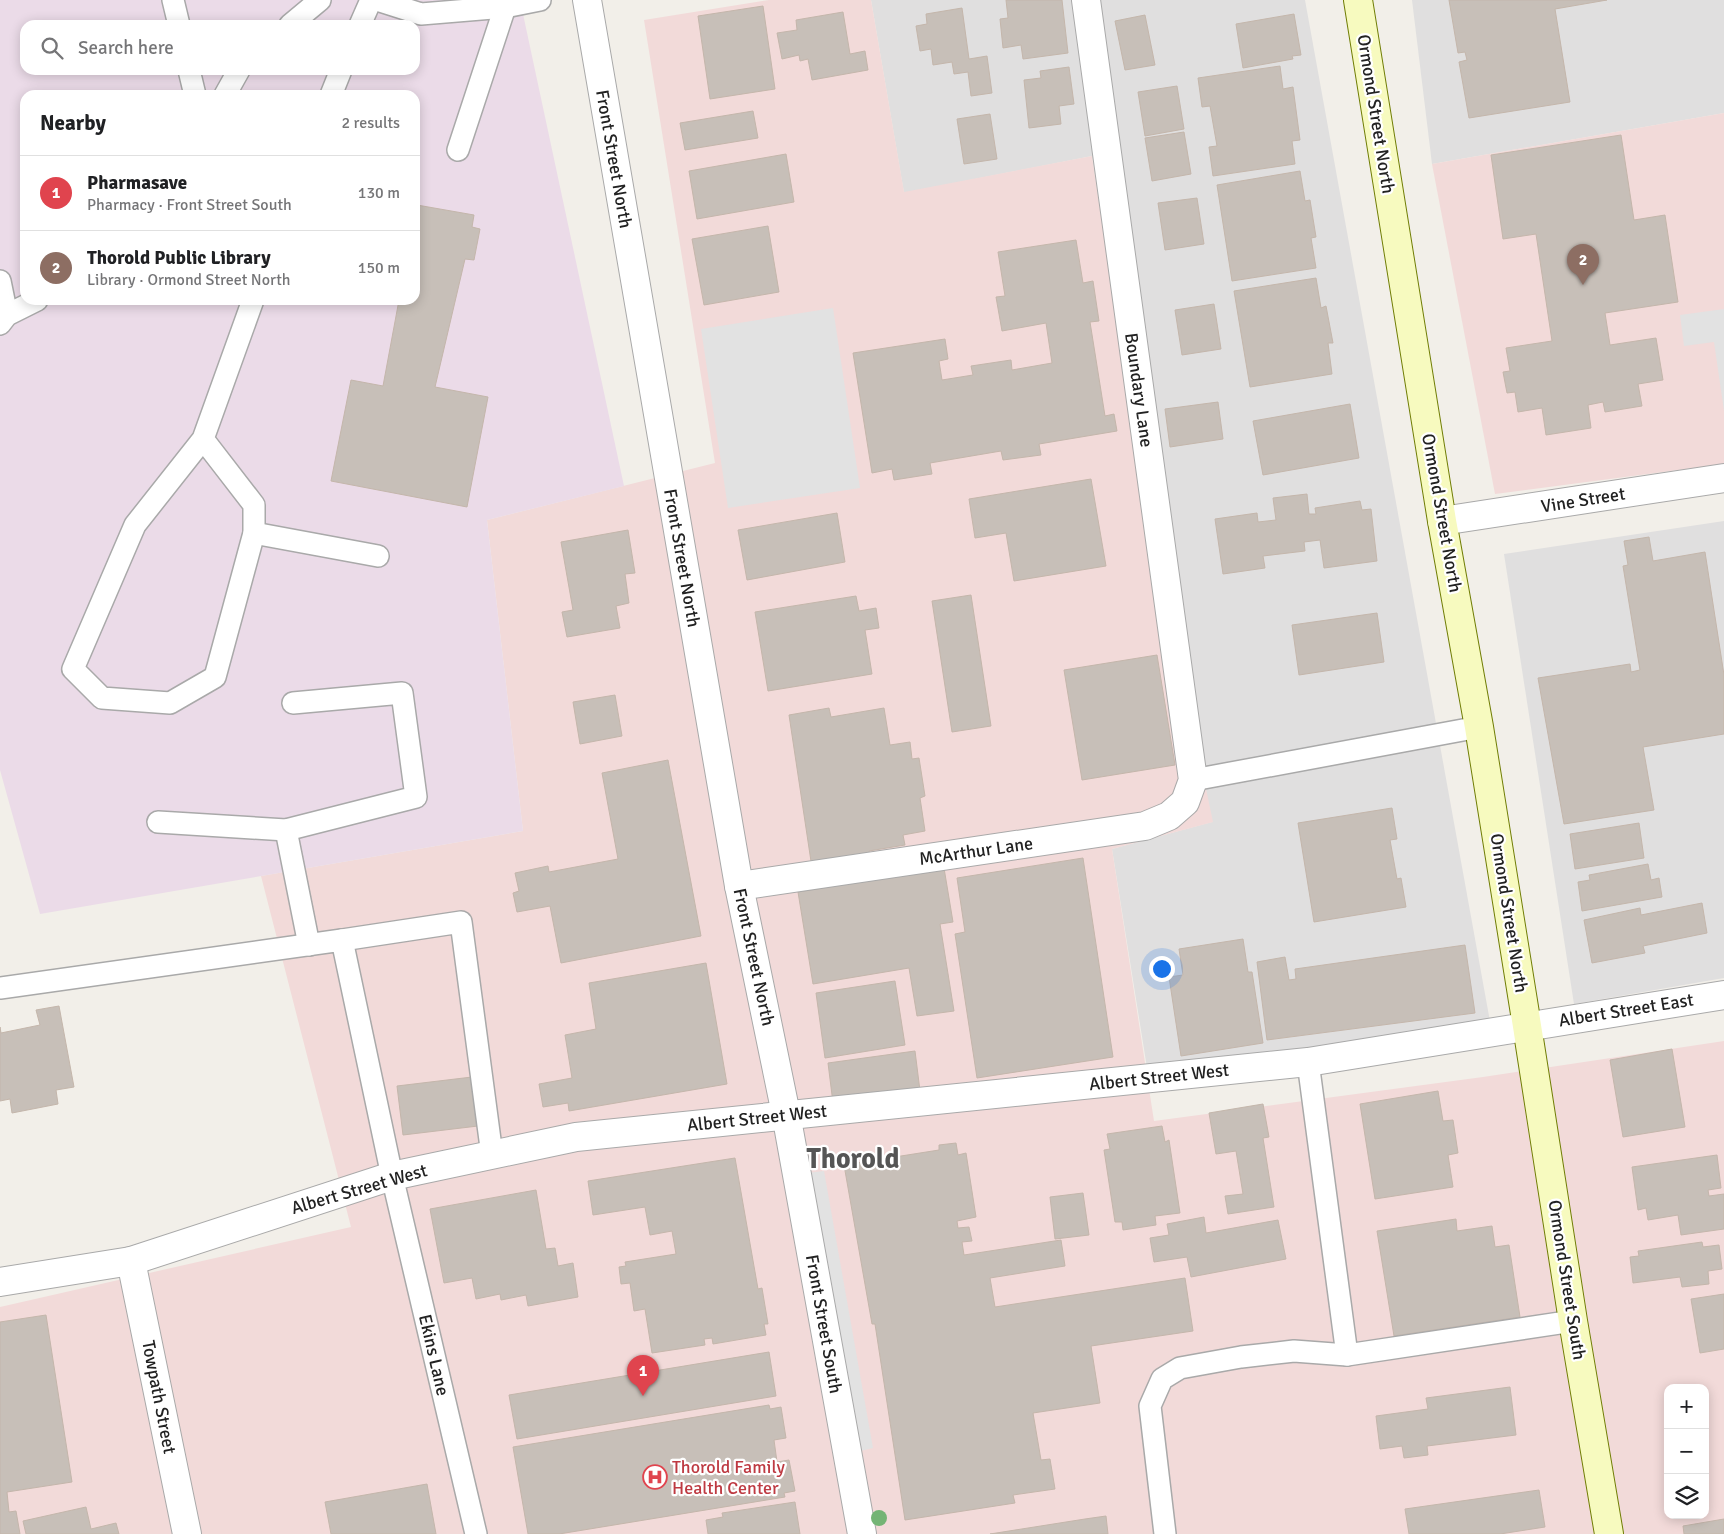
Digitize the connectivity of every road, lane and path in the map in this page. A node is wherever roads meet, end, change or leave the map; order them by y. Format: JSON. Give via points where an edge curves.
{"nodes":[{"id":1,"x":173,"y":0,"type":"edge"},
{"id":2,"x":320,"y":0,"type":"edge"},
{"id":3,"x":371,"y":0,"type":"edge"},
{"id":4,"x":377,"y":0,"type":"edge"},
{"id":5,"x":540,"y":0,"type":"edge"},
{"id":6,"x":587,"y":0,"type":"edge"},
{"id":7,"x":1086,"y":0,"type":"edge"},
{"id":8,"x":1358,"y":0,"type":"edge"},
{"id":9,"x":505,"y":7,"type":"junction"},
{"id":10,"x":178,"y":20,"type":"edge"},
{"id":11,"x":296,"y":20,"type":"edge"},
{"id":12,"x":362,"y":20,"type":"edge"},
{"id":13,"x":191,"y":75,"type":"edge"},
{"id":14,"x":236,"y":75,"type":"edge"},
{"id":15,"x":339,"y":75,"type":"edge"},
{"id":16,"x":194,"y":90,"type":"edge"},
{"id":17,"x":228,"y":90,"type":"edge"},
{"id":18,"x":333,"y":90,"type":"edge"},
{"id":19,"x":458,"y":150,"type":"dead end"},
{"id":20,"x":0,"y":281,"type":"edge"},
{"id":21,"x":28,"y":305,"type":"edge"},
{"id":22,"x":251,"y":305,"type":"edge"},
{"id":23,"x":3,"y":320,"type":"edge"},
{"id":24,"x":203,"y":439,"type":"junction"},
{"id":25,"x":1724,"y":478,"type":"edge"},
{"id":26,"x":1442,"y":521,"type":"junction"},
{"id":27,"x":254,"y":533,"type":"junction"},
{"id":28,"x":378,"y":556,"type":"dead end"},
{"id":29,"x":293,"y":703,"type":"dead end"},
{"id":30,"x":1479,"y":727,"type":"junction"},
{"id":31,"x":1193,"y":780,"type":"junction"},
{"id":32,"x":158,"y":822,"type":"dead end"},
{"id":33,"x":286,"y":830,"type":"junction"},
{"id":34,"x":739,"y":886,"type":"junction"},
{"id":35,"x":342,"y":940,"type":"junction"},
{"id":36,"x":309,"y":945,"type":"junction"},
{"id":37,"x":0,"y":987,"type":"edge"},
{"id":38,"x":1724,"y":994,"type":"edge"},
{"id":39,"x":1528,"y":1026,"type":"junction"},
{"id":40,"x":1308,"y":1062,"type":"junction"},
{"id":41,"x":786,"y":1114,"type":"junction"},
{"id":42,"x":492,"y":1155,"type":"junction"},
{"id":43,"x":392,"y":1176,"type":"junction"},
{"id":44,"x":131,"y":1261,"type":"junction"},
{"id":45,"x":0,"y":1282,"type":"edge"},
{"id":46,"x":1573,"y":1321,"type":"junction"},
{"id":47,"x":1347,"y":1356,"type":"junction"},
{"id":48,"x":187,"y":1534,"type":"edge"},
{"id":49,"x":476,"y":1534,"type":"edge"},
{"id":50,"x":862,"y":1534,"type":"edge"},
{"id":51,"x":1164,"y":1534,"type":"edge"},
{"id":52,"x":1609,"y":1534,"type":"edge"}],
"edges":[{"from":1,"to":10,"type":"lane"},
{"from":2,"to":11,"type":"lane"},
{"from":3,"to":12,"type":"lane"},
{"from":4,"to":9,"type":"lane","via":[[421,14]]},
{"from":5,"to":9,"type":"lane"},
{"from":6,"to":34,"type":"street","name":"Front Street North"},
{"from":7,"to":31,"type":"street","name":"Boundary Lane"},
{"from":8,"to":26,"type":"main road","name":"Ormond Street North"},
{"from":9,"to":19,"type":"lane"},
{"from":13,"to":16,"type":"lane"},
{"from":14,"to":17,"type":"lane"},
{"from":15,"to":18,"type":"lane"},
{"from":20,"to":23,"type":"lane"},
{"from":21,"to":23,"type":"lane"},
{"from":22,"to":24,"type":"lane"},
{"from":24,"to":27,"type":"lane","via":[[254,505]]},
{"from":24,"to":27,"type":"lane","via":[[135,525],[73,669],[102,698],[170,703],[215,677]]},
{"from":25,"to":26,"type":"street","name":"Vine Street"},
{"from":26,"to":30,"type":"main road","name":"Ormond Street North"},
{"from":27,"to":28,"type":"lane"},
{"from":29,"to":33,"type":"lane","via":[[402,693],[416,797]]},
{"from":30,"to":31,"type":"lane"},
{"from":30,"to":39,"type":"main road","name":"Ormond Street North"},
{"from":31,"to":34,"type":"street","name":"McArthur Lane","via":[[1185,802],[1169,816],[1145,826]]},
{"from":32,"to":33,"type":"lane"},
{"from":33,"to":36,"type":"lane"},
{"from":34,"to":41,"type":"street","name":"Front Street North"},
{"from":35,"to":36,"type":"lane"},
{"from":35,"to":42,"type":"lane","via":[[461,922]]},
{"from":35,"to":43,"type":"lane","name":"Ekins Lane"},
{"from":36,"to":37,"type":"lane"},
{"from":38,"to":39,"type":"street","name":"Albert Street East"},
{"from":39,"to":40,"type":"street","name":"Albert Street West"},
{"from":39,"to":46,"type":"main road","name":"Ormond Street South"},
{"from":40,"to":41,"type":"street","name":"Albert Street West"},
{"from":40,"to":47,"type":"lane"},
{"from":41,"to":42,"type":"street","name":"Albert Street West","via":[[576,1137]]},
{"from":41,"to":50,"type":"street","name":"Front Street South"},
{"from":42,"to":43,"type":"street","name":"Albert Street West"},
{"from":43,"to":44,"type":"street","name":"Albert Street West"},
{"from":43,"to":49,"type":"lane","name":"Ekins Lane"},
{"from":44,"to":45,"type":"street","name":"Albert Street West"},
{"from":44,"to":48,"type":"street","name":"Towpath Street"},
{"from":46,"to":47,"type":"lane"},
{"from":46,"to":52,"type":"main road","name":"Ormond Street South"},
{"from":47,"to":51,"type":"lane","via":[[1294,1351],[1241,1357],[1180,1368],[1162,1379],[1150,1406]]}]}
